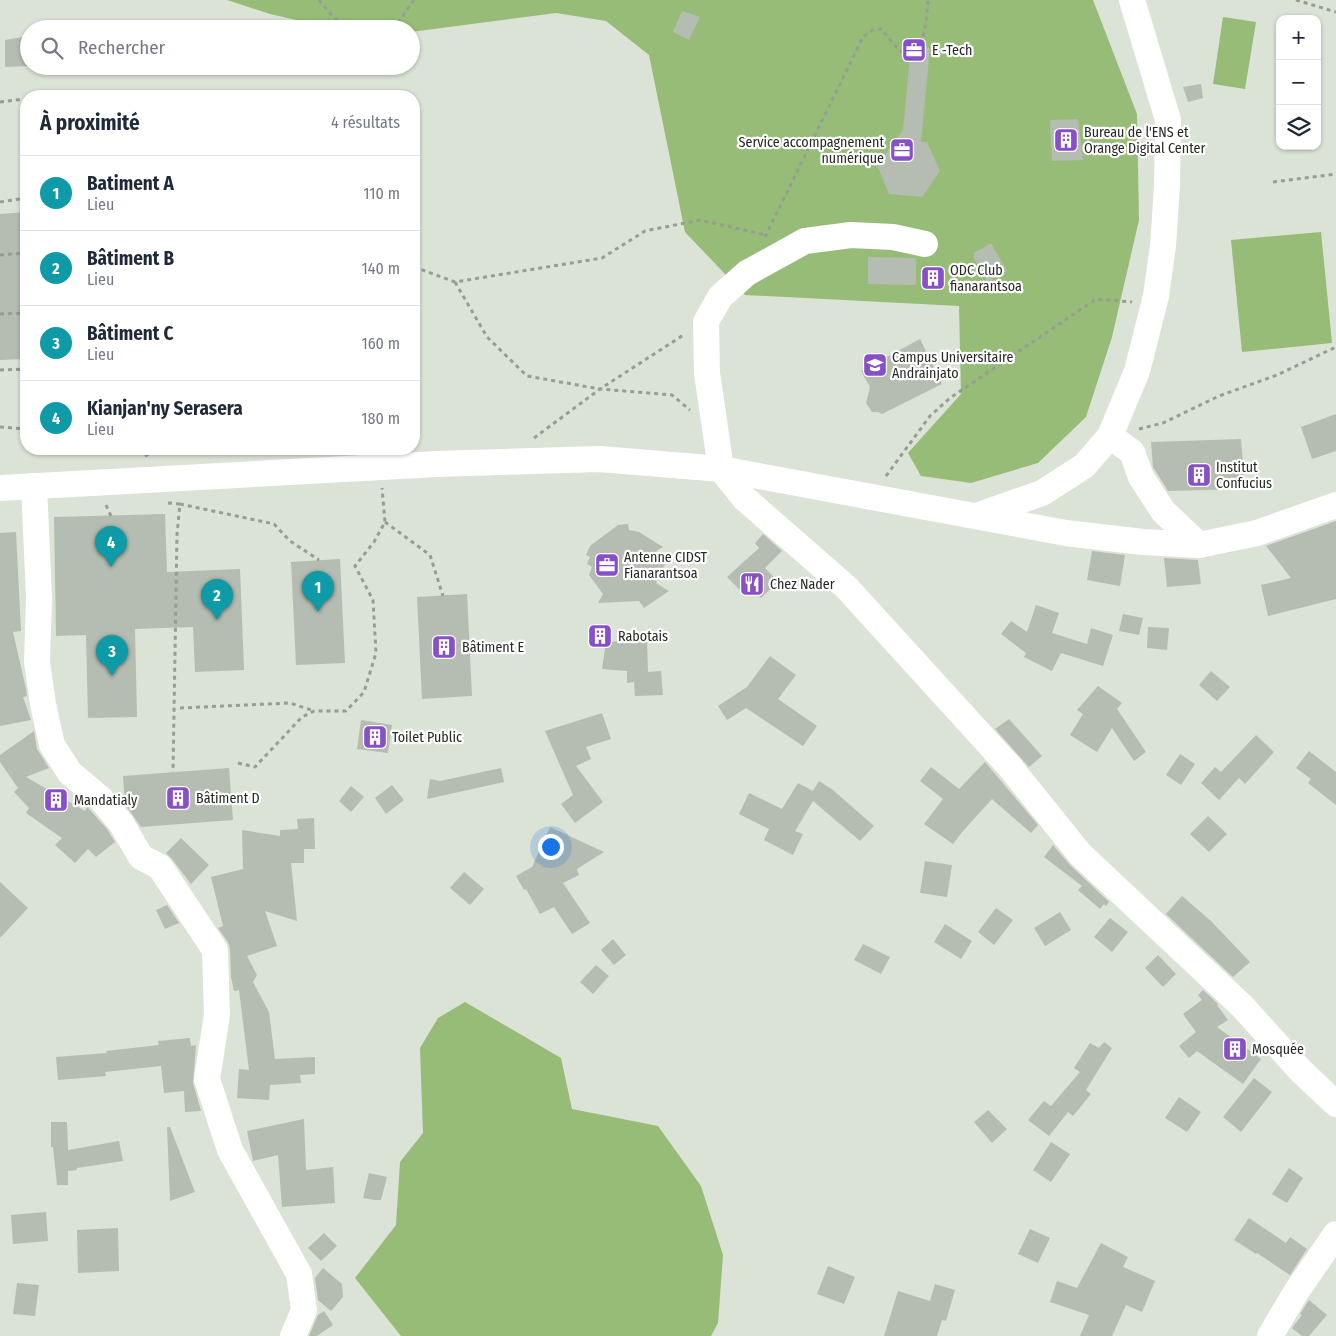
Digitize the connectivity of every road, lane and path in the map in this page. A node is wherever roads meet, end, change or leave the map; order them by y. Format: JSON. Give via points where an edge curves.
{"nodes":[{"id":1,"x":319,"y":0,"type":"edge"},
{"id":2,"x":414,"y":0,"type":"edge"},
{"id":3,"x":928,"y":0,"type":"edge"},
{"id":4,"x":1132,"y":0,"type":"edge"},
{"id":5,"x":1296,"y":0,"type":"edge"},
{"id":6,"x":1336,"y":12,"type":"edge"},
{"id":7,"x":338,"y":20,"type":"edge"},
{"id":8,"x":400,"y":20,"type":"edge"},
{"id":9,"x":20,"y":99,"type":"edge"},
{"id":10,"x":0,"y":102,"type":"edge"},
{"id":11,"x":1336,"y":174,"type":"edge"},
{"id":12,"x":1273,"y":182,"type":"dead end"},
{"id":13,"x":20,"y":199,"type":"edge"},
{"id":14,"x":0,"y":202,"type":"edge"},
{"id":15,"x":766,"y":235,"type":"junction"},
{"id":16,"x":762,"y":242,"type":"dead end"},
{"id":17,"x":925,"y":244,"type":"dead end"},
{"id":18,"x":20,"y":253,"type":"edge"},
{"id":19,"x":0,"y":255,"type":"edge"},
{"id":20,"x":420,"y":269,"type":"edge"},
{"id":21,"x":455,"y":282,"type":"junction"},
{"id":22,"x":1154,"y":303,"type":"junction"},
{"id":23,"x":20,"y":313,"type":"edge"},
{"id":24,"x":0,"y":314,"type":"edge"},
{"id":25,"x":706,"y":322,"type":"junction"},
{"id":26,"x":1336,"y":347,"type":"edge"},
{"id":27,"x":20,"y":368,"type":"edge"},
{"id":28,"x":0,"y":370,"type":"edge"},
{"id":29,"x":600,"y":389,"type":"junction"},
{"id":30,"x":0,"y":427,"type":"edge"},
{"id":31,"x":20,"y":429,"type":"edge"},
{"id":32,"x":716,"y":432,"type":"junction"},
{"id":33,"x":1110,"y":436,"type":"junction"},
{"id":34,"x":531,"y":440,"type":"dead end"},
{"id":35,"x":380,"y":468,"type":"junction"},
{"id":36,"x":721,"y":469,"type":"junction"},
{"id":37,"x":34,"y":486,"type":"junction"},
{"id":38,"x":0,"y":488,"type":"edge"},
{"id":39,"x":870,"y":497,"type":"junction"},
{"id":40,"x":161,"y":503,"type":"dead end"},
{"id":41,"x":180,"y":504,"type":"junction"},
{"id":42,"x":1336,"y":505,"type":"edge"},
{"id":43,"x":976,"y":516,"type":"junction"},
{"id":44,"x":385,"y":522,"type":"junction"},
{"id":45,"x":1199,"y":545,"type":"junction"},
{"id":46,"x":319,"y":560,"type":"dead end"},
{"id":47,"x":442,"y":596,"type":"dead end"},
{"id":48,"x":180,"y":708,"type":"dead end"},
{"id":49,"x":314,"y":712,"type":"junction"},
{"id":50,"x":238,"y":763,"type":"dead end"},
{"id":51,"x":173,"y":772,"type":"dead end"},
{"id":52,"x":1336,"y":1104,"type":"edge"},
{"id":53,"x":1336,"y":1234,"type":"edge"},
{"id":54,"x":293,"y":1336,"type":"edge"},
{"id":55,"x":1270,"y":1336,"type":"edge"}],
"edges":[{"from":1,"to":7,"type":"path"},
{"from":2,"to":8,"type":"path"},
{"from":3,"to":15,"type":"path","via":[[919,56],[900,51],[881,28],[863,37]]},
{"from":4,"to":22,"type":"street","via":[[1168,120],[1163,246]]},
{"from":5,"to":6,"type":"path"},
{"from":9,"to":10,"type":"path"},
{"from":11,"to":12,"type":"path"},
{"from":13,"to":14,"type":"path"},
{"from":15,"to":16,"type":"path"},
{"from":15,"to":21,"type":"path","via":[[700,220],[645,231],[602,258]]},
{"from":17,"to":25,"type":"street","via":[[893,237],[851,234],[805,241],[747,273],[720,297]]},
{"from":18,"to":19,"type":"path"},
{"from":20,"to":21,"type":"path"},
{"from":21,"to":29,"type":"path","via":[[487,337],[527,376]]},
{"from":22,"to":33,"type":"street","via":[[1137,371]]},
{"from":22,"to":39,"type":"path","via":[[1096,300],[958,393],[930,416]]},
{"from":23,"to":24,"type":"path"},
{"from":25,"to":29,"type":"path"},
{"from":25,"to":32,"type":"street","via":[[707,373]]},
{"from":26,"to":33,"type":"path","via":[[1163,423]]},
{"from":27,"to":28,"type":"path"},
{"from":29,"to":32,"type":"path","via":[[672,395]]},
{"from":29,"to":34,"type":"path"},
{"from":30,"to":31,"type":"path"},
{"from":32,"to":36,"type":"street"},
{"from":33,"to":43,"type":"street","via":[[1084,466],[1042,493]]},
{"from":33,"to":45,"type":"street","via":[[1132,452],[1141,477],[1163,511]]},
{"from":35,"to":36,"type":"street","via":[[600,458]]},
{"from":35,"to":37,"type":"street"},
{"from":35,"to":44,"type":"path"},
{"from":36,"to":39,"type":"street"},
{"from":36,"to":52,"type":"street","via":[[744,498],[846,588],[1010,767],[1080,854],[1242,1006]]},
{"from":37,"to":38,"type":"street"},
{"from":37,"to":54,"type":"street","via":[[39,597],[37,662],[52,745],[70,773],[100,798],[121,823],[141,857],[160,867],[215,950],[217,1015],[207,1079],[230,1150],[299,1274],[304,1310]]},
{"from":39,"to":43,"type":"street"},
{"from":40,"to":41,"type":"path"},
{"from":41,"to":46,"type":"path","via":[[274,524],[290,541]]},
{"from":41,"to":51,"type":"path"},
{"from":42,"to":45,"type":"street","via":[[1258,533]]},
{"from":43,"to":45,"type":"street","via":[[1066,534]]},
{"from":44,"to":47,"type":"path","via":[[430,555]]},
{"from":44,"to":49,"type":"path","via":[[355,566],[373,600],[376,653],[364,692],[346,711]]},
{"from":48,"to":49,"type":"path","via":[[290,703]]},
{"from":49,"to":50,"type":"path","via":[[302,717],[255,767]]},
{"from":53,"to":55,"type":"street"}]}
